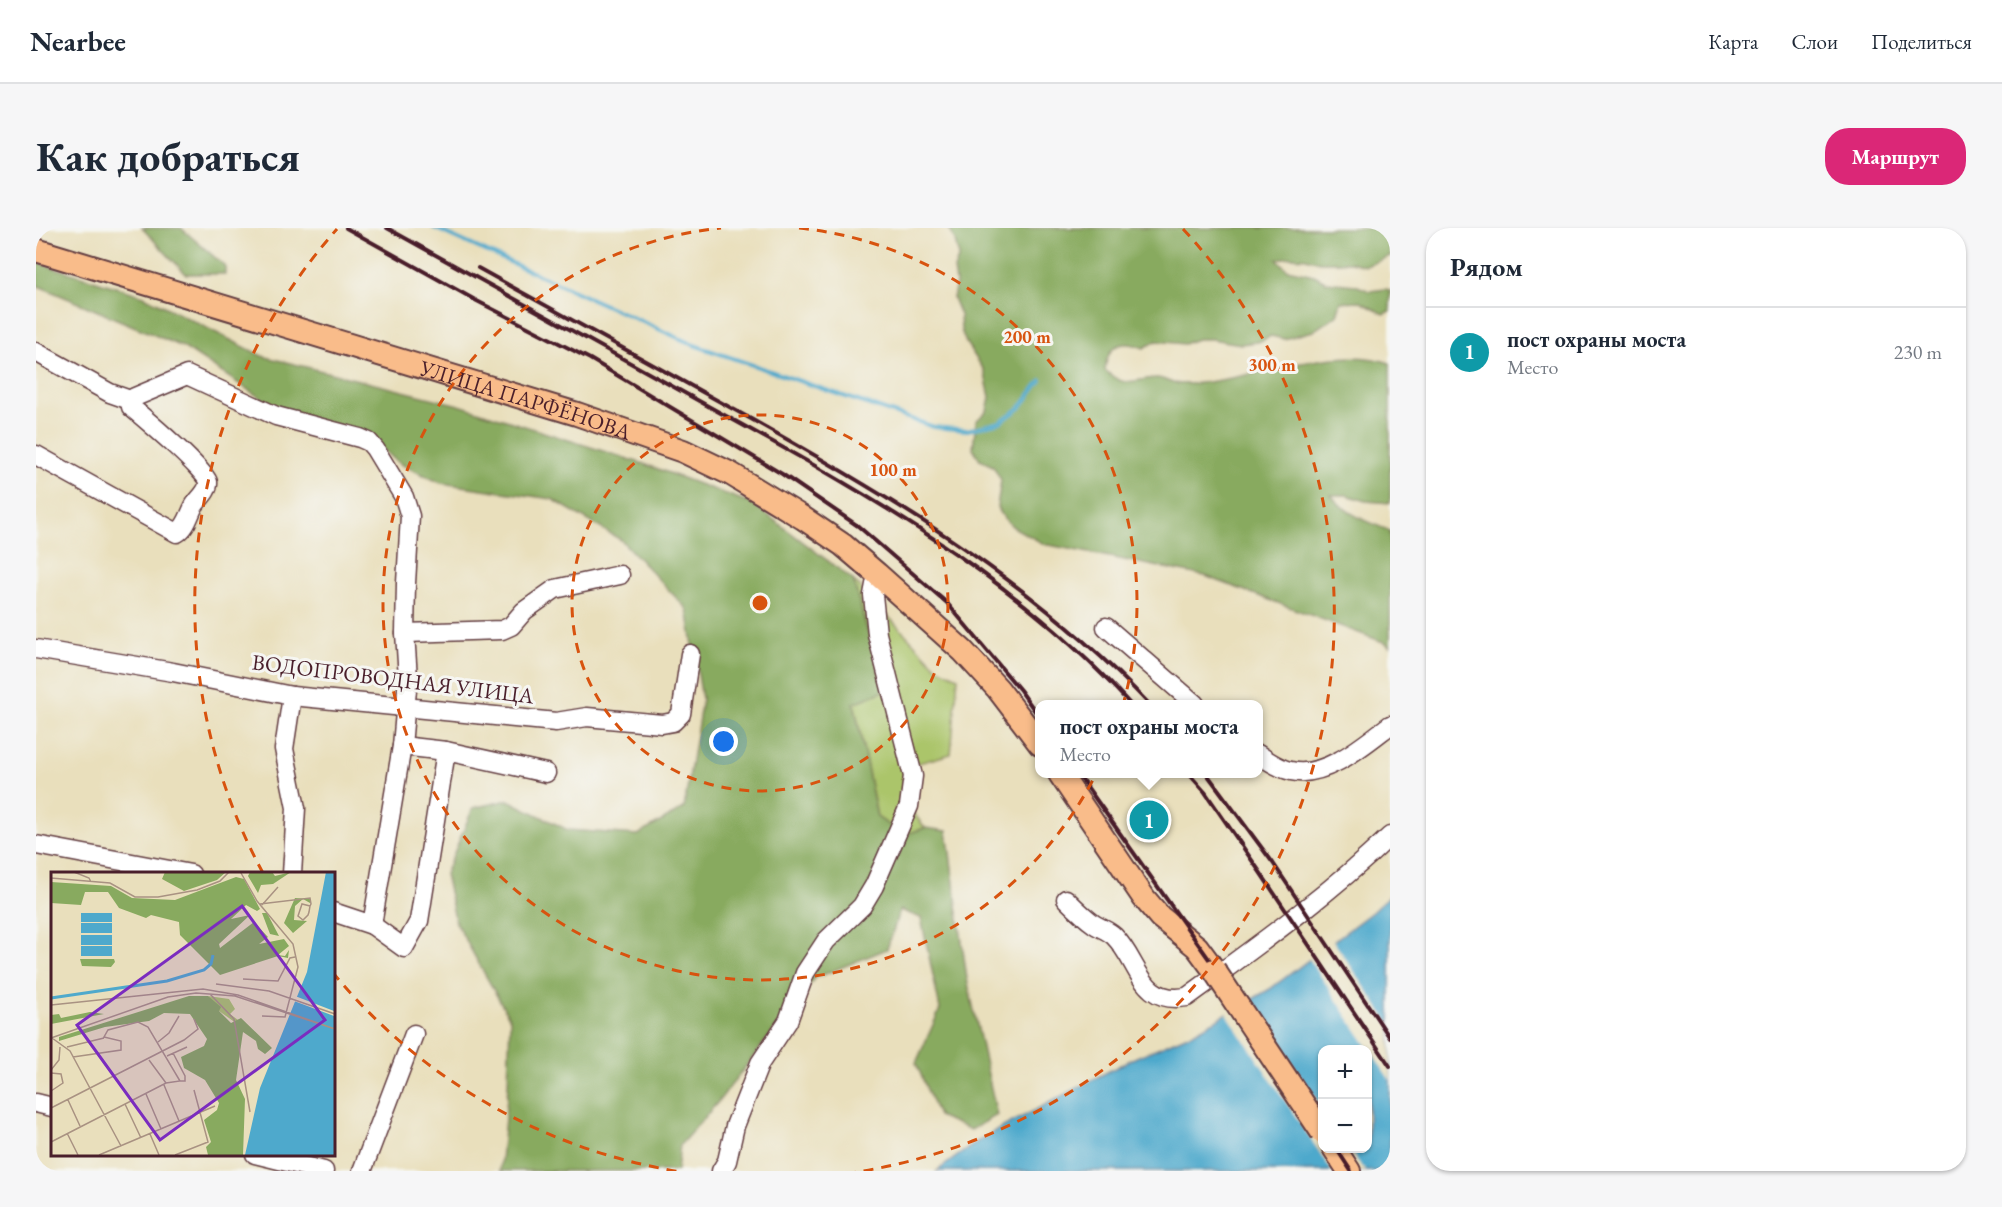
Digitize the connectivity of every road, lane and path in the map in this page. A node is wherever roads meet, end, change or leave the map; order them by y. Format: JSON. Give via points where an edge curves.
{"nodes":[{"id":1,"x":36,"y":250,"type":"edge"},
{"id":2,"x":36,"y":352,"type":"edge"},
{"id":3,"x":130,"y":400,"type":"junction"},
{"id":4,"x":36,"y":455,"type":"edge"},
{"id":5,"x":877,"y":574,"type":"junction"},
{"id":6,"x":620,"y":575,"type":"dead end"},
{"id":7,"x":1106,"y":627,"type":"dead end"},
{"id":8,"x":405,"y":633,"type":"junction"},
{"id":9,"x":36,"y":649,"type":"edge"},
{"id":10,"x":690,"y":654,"type":"dead end"},
{"id":11,"x":292,"y":696,"type":"junction"},
{"id":12,"x":1189,"y":700,"type":"edge"},
{"id":13,"x":405,"y":706,"type":"junction"},
{"id":14,"x":1390,"y":725,"type":"edge"},
{"id":15,"x":1035,"y":737,"type":"edge"},
{"id":16,"x":402,"y":746,"type":"junction"},
{"id":17,"x":446,"y":751,"type":"junction"},
{"id":18,"x":1263,"y":758,"type":"edge"},
{"id":19,"x":546,"y":773,"type":"dead end"},
{"id":20,"x":1063,"y":778,"type":"edge"},
{"id":21,"x":1390,"y":836,"type":"edge"},
{"id":22,"x":36,"y":845,"type":"edge"},
{"id":23,"x":138,"y":869,"type":"edge"},
{"id":24,"x":170,"y":872,"type":"edge"},
{"id":25,"x":292,"y":872,"type":"edge"},
{"id":26,"x":1066,"y":899,"type":"dead end"},
{"id":27,"x":334,"y":912,"type":"edge"},
{"id":28,"x":372,"y":925,"type":"junction"},
{"id":29,"x":414,"y":1034,"type":"dead end"},
{"id":30,"x":36,"y":1103,"type":"edge"},
{"id":31,"x":51,"y":1107,"type":"edge"},
{"id":32,"x":1318,"y":1125,"type":"edge"},
{"id":33,"x":1337,"y":1153,"type":"edge"},
{"id":34,"x":259,"y":1156,"type":"edge"},
{"id":35,"x":324,"y":1171,"type":"edge"},
{"id":36,"x":363,"y":1171,"type":"edge"},
{"id":37,"x":721,"y":1171,"type":"edge"},
{"id":38,"x":1349,"y":1171,"type":"edge"}],
"edges":[{"from":1,"to":5,"type":"main road","name":"УЛИЦА ПАРФЁНОВА","via":[[577,414],[683,451],[769,496],[843,545]]},
{"from":2,"to":3,"type":"street"},
{"from":3,"to":4,"type":"street","via":[[132,407],[206,477],[207,489],[181,531],[172,531]]},
{"from":3,"to":8,"type":"street","via":[[187,375],[276,416],[369,442],[404,497],[410,516]]},
{"from":5,"to":15,"type":"main road","name":"УЛИЦА ПАРФЁНОВА","via":[[963,651]]},
{"from":5,"to":37,"type":"street","via":[[873,595],[877,634],[913,776],[909,806],[862,906],[826,941],[805,973],[788,1021],[760,1063]]},
{"from":6,"to":8,"type":"street","via":[[555,589],[502,630]]},
{"from":7,"to":12,"type":"street"},
{"from":8,"to":13,"type":"street"},
{"from":9,"to":11,"type":"street","name":"ВОДОПРОВОДНАЯ УЛИЦА"},
{"from":10,"to":13,"type":"street","name":"ВОДОПРОВОДНАЯ УЛИЦА","via":[[681,714],[673,722],[587,717],[556,722]]},
{"from":11,"to":13,"type":"street","name":"ВОДОПРОВОДНАЯ УЛИЦА"},
{"from":11,"to":25,"type":"street","via":[[284,750],[296,808]]},
{"from":13,"to":16,"type":"street"},
{"from":14,"to":18,"type":"street","via":[[1349,756],[1325,767],[1292,772]]},
{"from":16,"to":17,"type":"street"},
{"from":16,"to":28,"type":"street"},
{"from":17,"to":19,"type":"street"},
{"from":17,"to":28,"type":"street","via":[[419,921],[404,948]]},
{"from":20,"to":32,"type":"main road","bridge":true,"via":[[1148,903],[1197,947],[1214,970]]},
{"from":21,"to":26,"type":"street","via":[[1299,915],[1187,997],[1165,997],[1144,983],[1114,936],[1083,916]]},
{"from":22,"to":23,"type":"street"},
{"from":23,"to":24,"type":"street"},
{"from":27,"to":28,"type":"street"},
{"from":29,"to":36,"type":"street"},
{"from":30,"to":31,"type":"street"},
{"from":33,"to":38,"type":"main road"},
{"from":34,"to":35,"type":"street"}]}
